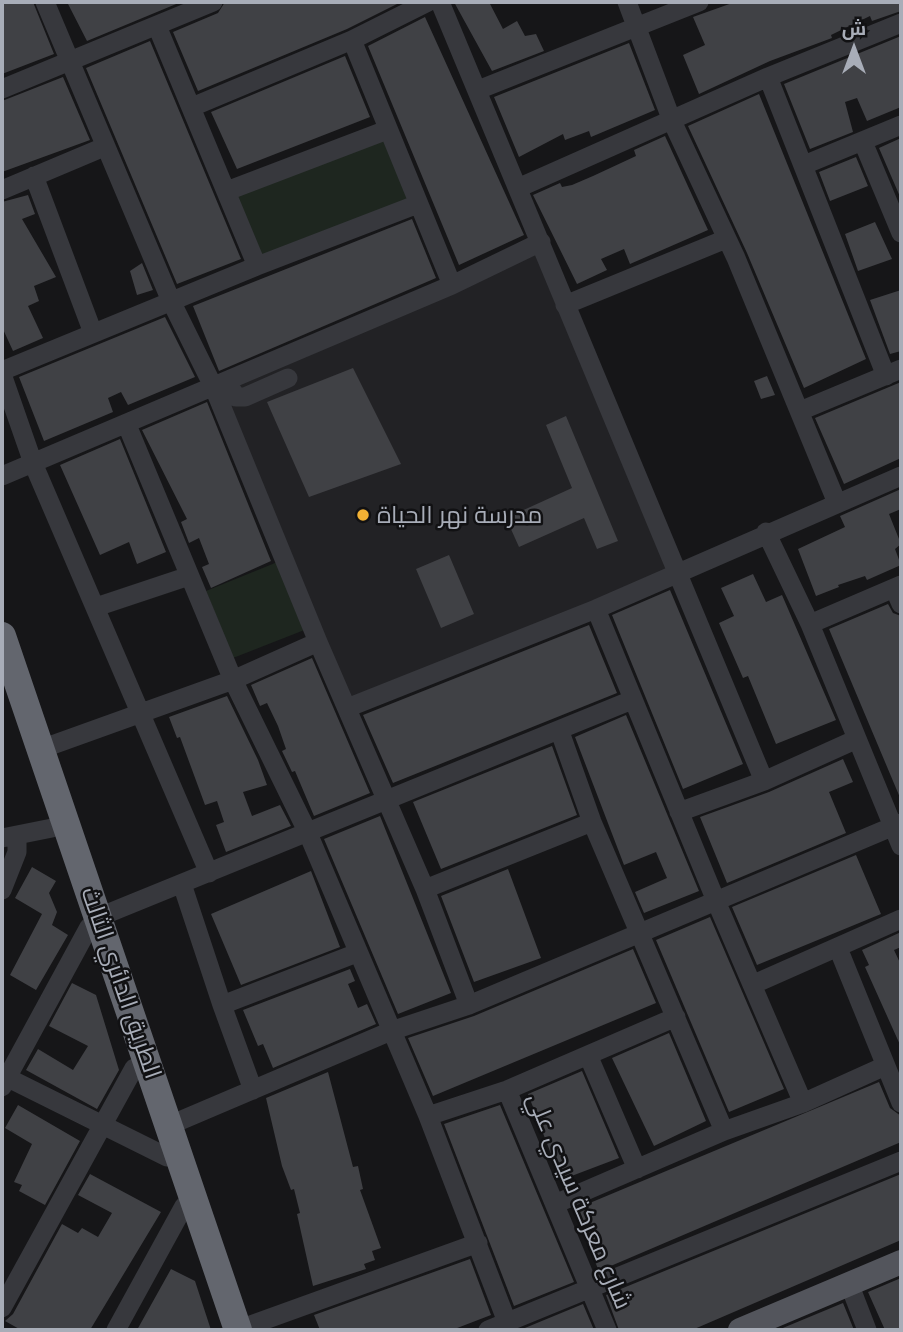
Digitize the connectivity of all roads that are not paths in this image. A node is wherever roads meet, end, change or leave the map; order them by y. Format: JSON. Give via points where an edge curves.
{"nodes":[{"id":1,"x":45,"y":2,"type":"edge"},
{"id":2,"x":213,"y":2,"type":"edge"},
{"id":3,"x":428,"y":2,"type":"edge"},
{"id":4,"x":440,"y":2,"type":"edge"},
{"id":5,"x":626,"y":2,"type":"edge"},
{"id":6,"x":699,"y":2,"type":"edge"},
{"id":7,"x":901,"y":23,"type":"edge"},
{"id":8,"x":156,"y":26,"type":"junction"},
{"id":9,"x":638,"y":26,"type":"junction"},
{"id":10,"x":352,"y":40,"type":"junction"},
{"id":11,"x":69,"y":61,"type":"junction"},
{"id":12,"x":768,"y":77,"type":"junction"},
{"id":13,"x":2,"y":89,"type":"edge"},
{"id":14,"x":478,"y":90,"type":"junction"},
{"id":15,"x":192,"y":107,"type":"junction"},
{"id":16,"x":672,"y":121,"type":"junction"},
{"id":17,"x":901,"y":125,"type":"edge"},
{"id":18,"x":387,"y":130,"type":"junction"},
{"id":19,"x":863,"y":142,"type":"junction"},
{"id":20,"x":104,"y":147,"type":"junction"},
{"id":21,"x":804,"y":165,"type":"junction"},
{"id":22,"x":34,"y":176,"type":"junction"},
{"id":23,"x":518,"y":188,"type":"junction"},
{"id":24,"x":2,"y":190,"type":"edge"},
{"id":25,"x":227,"y":191,"type":"junction"},
{"id":26,"x":418,"y":204,"type":"junction"},
{"id":27,"x":901,"y":233,"type":"edge"},
{"id":28,"x":726,"y":239,"type":"junction"},
{"id":29,"x":541,"y":242,"type":"junction"},
{"id":30,"x":257,"y":266,"type":"junction"},
{"id":31,"x":452,"y":285,"type":"junction"},
{"id":32,"x":171,"y":301,"type":"junction"},
{"id":33,"x":565,"y":305,"type":"junction"},
{"id":34,"x":93,"y":333,"type":"junction"},
{"id":35,"x":2,"y":372,"type":"edge"},
{"id":36,"x":894,"y":372,"type":"edge"},
{"id":37,"x":288,"y":378,"type":"dead end"},
{"id":38,"x":221,"y":385,"type":"junction"},
{"id":39,"x":800,"y":411,"type":"junction"},
{"id":40,"x":127,"y":425,"type":"junction"},
{"id":41,"x":33,"y":463,"type":"junction"},
{"id":42,"x":901,"y":475,"type":"edge"},
{"id":43,"x":2,"y":476,"type":"edge"},
{"id":44,"x":837,"y":503,"type":"junction"},
{"id":45,"x":766,"y":532,"type":"junction"},
{"id":46,"x":676,"y":573,"type":"junction"},
{"id":47,"x":189,"y":576,"type":"junction"},
{"id":48,"x":899,"y":592,"type":"edge"},
{"id":49,"x":96,"y":607,"type":"junction"},
{"id":50,"x":596,"y":609,"type":"junction"},
{"id":51,"x":810,"y":624,"type":"junction"},
{"id":52,"x":2,"y":636,"type":"edge"},
{"id":53,"x":318,"y":642,"type":"junction"},
{"id":54,"x":233,"y":680,"type":"junction"},
{"id":55,"x":2,"y":688,"type":"edge"},
{"id":56,"x":632,"y":700,"type":"junction"},
{"id":57,"x":347,"y":708,"type":"junction"},
{"id":58,"x":141,"y":713,"type":"junction"},
{"id":59,"x":560,"y":732,"type":"junction"},
{"id":60,"x":857,"y":739,"type":"junction"},
{"id":61,"x":41,"y":749,"type":"junction"},
{"id":62,"x":764,"y":781,"type":"junction"},
{"id":63,"x":387,"y":803,"type":"junction"},
{"id":64,"x":679,"y":812,"type":"junction"},
{"id":65,"x":592,"y":822,"type":"junction"},
{"id":66,"x":897,"y":825,"type":"edge"},
{"id":67,"x":52,"y":828,"type":"junction"},
{"id":68,"x":307,"y":831,"type":"junction"},
{"id":69,"x":9,"y":837,"type":"edge"},
{"id":70,"x":901,"y":846,"type":"edge"},
{"id":71,"x":209,"y":873,"type":"junction"},
{"id":72,"x":182,"y":884,"type":"junction"},
{"id":73,"x":425,"y":889,"type":"junction"},
{"id":74,"x":2,"y":890,"type":"edge"},
{"id":75,"x":716,"y":901,"type":"junction"},
{"id":76,"x":901,"y":919,"type":"edge"},
{"id":77,"x":94,"y":922,"type":"junction"},
{"id":78,"x":642,"y":933,"type":"junction"},
{"id":79,"x":838,"y":948,"type":"junction"},
{"id":80,"x":358,"y":953,"type":"junction"},
{"id":81,"x":754,"y":984,"type":"junction"},
{"id":82,"x":222,"y":1005,"type":"junction"},
{"id":83,"x":469,"y":1005,"type":"junction"},
{"id":84,"x":676,"y":1017,"type":"junction"},
{"id":85,"x":391,"y":1031,"type":"junction"},
{"id":86,"x":587,"y":1055,"type":"junction"},
{"id":87,"x":885,"y":1066,"type":"junction"},
{"id":88,"x":134,"y":1068,"type":"junction"},
{"id":89,"x":3,"y":1080,"type":"edge"},
{"id":90,"x":253,"y":1090,"type":"junction"},
{"id":91,"x":507,"y":1090,"type":"junction"},
{"id":92,"x":803,"y":1103,"type":"junction"},
{"id":93,"x":901,"y":1103,"type":"edge"},
{"id":94,"x":428,"y":1116,"type":"junction"},
{"id":95,"x":170,"y":1125,"type":"junction"},
{"id":96,"x":104,"y":1127,"type":"junction"},
{"id":97,"x":724,"y":1131,"type":"junction"},
{"id":98,"x":167,"y":1157,"type":"junction"},
{"id":99,"x":901,"y":1161,"type":"edge"},
{"id":100,"x":637,"y":1169,"type":"junction"},
{"id":101,"x":555,"y":1204,"type":"junction"},
{"id":102,"x":184,"y":1206,"type":"junction"},
{"id":103,"x":478,"y":1243,"type":"junction"},
{"id":104,"x":901,"y":1262,"type":"edge"},
{"id":105,"x":850,"y":1286,"type":"junction"},
{"id":106,"x":589,"y":1288,"type":"junction"},
{"id":107,"x":2,"y":1308,"type":"edge"},
{"id":108,"x":507,"y":1322,"type":"junction"},
{"id":109,"x":116,"y":1330,"type":"edge"},
{"id":110,"x":225,"y":1330,"type":"edge"},
{"id":111,"x":237,"y":1330,"type":"edge"},
{"id":112,"x":488,"y":1330,"type":"edge"},
{"id":113,"x":607,"y":1330,"type":"edge"},
{"id":114,"x":740,"y":1330,"type":"edge"},
{"id":115,"x":867,"y":1330,"type":"edge"}],
"edges":[{"from":1,"to":11,"type":"street"},
{"from":2,"to":8,"type":"street"},
{"from":3,"to":10,"type":"street"},
{"from":4,"to":14,"type":"street"},
{"from":5,"to":9,"type":"street"},
{"from":6,"to":9,"type":"street"},
{"from":7,"to":12,"type":"street"},
{"from":8,"to":11,"type":"street"},
{"from":8,"to":15,"type":"street"},
{"from":9,"to":14,"type":"street"},
{"from":9,"to":16,"type":"street"},
{"from":10,"to":15,"type":"street"},
{"from":10,"to":18,"type":"street"},
{"from":11,"to":13,"type":"street"},
{"from":11,"to":20,"type":"street"},
{"from":12,"to":16,"type":"street"},
{"from":12,"to":21,"type":"street"},
{"from":14,"to":23,"type":"street"},
{"from":15,"to":25,"type":"street"},
{"from":16,"to":23,"type":"street"},
{"from":16,"to":28,"type":"street"},
{"from":17,"to":19,"type":"street"},
{"from":18,"to":25,"type":"street"},
{"from":18,"to":26,"type":"street"},
{"from":19,"to":21,"type":"street"},
{"from":19,"to":27,"type":"street"},
{"from":20,"to":22,"type":"street"},
{"from":20,"to":32,"type":"street"},
{"from":21,"to":36,"type":"street"},
{"from":22,"to":24,"type":"street"},
{"from":22,"to":34,"type":"street"},
{"from":23,"to":29,"type":"street"},
{"from":25,"to":30,"type":"street"},
{"from":26,"to":30,"type":"street"},
{"from":26,"to":31,"type":"street"},
{"from":28,"to":33,"type":"street"},
{"from":28,"to":39,"type":"street"},
{"from":29,"to":31,"type":"street"},
{"from":29,"to":33,"type":"street"},
{"from":30,"to":32,"type":"street"},
{"from":31,"to":38,"type":"street"},
{"from":32,"to":34,"type":"street"},
{"from":32,"to":38,"type":"street"},
{"from":33,"to":46,"type":"street"},
{"from":34,"to":35,"type":"street"},
{"from":35,"to":41,"type":"street"},
{"from":36,"to":39,"type":"street"},
{"from":37,"to":38,"type":"street","via":[[245,397],[236,397]]},
{"from":38,"to":40,"type":"street"},
{"from":38,"to":53,"type":"street"},
{"from":39,"to":44,"type":"street"},
{"from":40,"to":41,"type":"street"},
{"from":40,"to":47,"type":"street"},
{"from":41,"to":43,"type":"street"},
{"from":41,"to":49,"type":"street"},
{"from":42,"to":44,"type":"street"},
{"from":44,"to":45,"type":"street"},
{"from":45,"to":46,"type":"street"},
{"from":45,"to":51,"type":"street"},
{"from":46,"to":50,"type":"street"},
{"from":46,"to":62,"type":"street"},
{"from":47,"to":49,"type":"street"},
{"from":47,"to":54,"type":"street"},
{"from":48,"to":51,"type":"street"},
{"from":49,"to":58,"type":"street"},
{"from":50,"to":56,"type":"street"},
{"from":50,"to":57,"type":"street"},
{"from":51,"to":60,"type":"street"},
{"from":52,"to":61,"type":"highway","name":"الطريق الدائري الثالث"},
{"from":53,"to":54,"type":"street"},
{"from":53,"to":57,"type":"street"},
{"from":54,"to":58,"type":"street"},
{"from":54,"to":68,"type":"street"},
{"from":55,"to":67,"type":"highway","name":"الطريق الدائري الثالث"},
{"from":56,"to":59,"type":"street"},
{"from":56,"to":64,"type":"street"},
{"from":57,"to":63,"type":"street"},
{"from":58,"to":61,"type":"street"},
{"from":58,"to":71,"type":"street"},
{"from":59,"to":63,"type":"street"},
{"from":59,"to":65,"type":"street"},
{"from":60,"to":62,"type":"street"},
{"from":60,"to":66,"type":"street"},
{"from":61,"to":77,"type":"highway","name":"الطريق الدائري الثالث"},
{"from":62,"to":64,"type":"street"},
{"from":63,"to":68,"type":"street"},
{"from":63,"to":73,"type":"street"},
{"from":64,"to":75,"type":"street"},
{"from":65,"to":73,"type":"street"},
{"from":65,"to":78,"type":"street"},
{"from":66,"to":70,"type":"street"},
{"from":66,"to":75,"type":"street"},
{"from":67,"to":69,"type":"street"},
{"from":67,"to":77,"type":"highway","name":"الطريق الدائري الثالث"},
{"from":68,"to":71,"type":"street"},
{"from":68,"to":80,"type":"street"},
{"from":69,"to":74,"type":"street","via":[[17,852]]},
{"from":71,"to":72,"type":"street"},
{"from":72,"to":77,"type":"street"},
{"from":72,"to":82,"type":"street"},
{"from":73,"to":83,"type":"street"},
{"from":75,"to":78,"type":"street"},
{"from":75,"to":81,"type":"street"},
{"from":76,"to":79,"type":"street"},
{"from":77,"to":88,"type":"highway","name":"الطريق الدائري الثالث"},
{"from":77,"to":89,"type":"street"},
{"from":77,"to":95,"type":"highway","name":"الطريق الدائري الثالث"},
{"from":78,"to":83,"type":"street"},
{"from":78,"to":84,"type":"street"},
{"from":79,"to":81,"type":"street"},
{"from":79,"to":87,"type":"street"},
{"from":80,"to":82,"type":"street"},
{"from":80,"to":85,"type":"street"},
{"from":81,"to":92,"type":"street"},
{"from":82,"to":90,"type":"street"},
{"from":83,"to":85,"type":"street"},
{"from":84,"to":86,"type":"street"},
{"from":84,"to":97,"type":"street"},
{"from":85,"to":90,"type":"street"},
{"from":85,"to":94,"type":"street"},
{"from":86,"to":91,"type":"street"},
{"from":86,"to":100,"type":"street"},
{"from":87,"to":92,"type":"street"},
{"from":87,"to":93,"type":"street"},
{"from":88,"to":96,"type":"street"},
{"from":88,"to":98,"type":"highway","name":"الطريق الدائري الثالث"},
{"from":89,"to":96,"type":"street"},
{"from":90,"to":95,"type":"street"},
{"from":91,"to":94,"type":"street"},
{"from":91,"to":101,"type":"street","name":"شارع معركة سيدي علي"},
{"from":92,"to":97,"type":"street"},
{"from":94,"to":103,"type":"street"},
{"from":95,"to":111,"type":"highway","name":"الطريق الدائري الثالث"},
{"from":96,"to":98,"type":"street"},
{"from":96,"to":107,"type":"street"},
{"from":97,"to":100,"type":"street"},
{"from":98,"to":102,"type":"highway","name":"الطريق الدائري الثالث"},
{"from":99,"to":106,"type":"street"},
{"from":100,"to":101,"type":"street"},
{"from":101,"to":106,"type":"street","name":"شارع معركة سيدي علي"},
{"from":102,"to":109,"type":"street"},
{"from":102,"to":110,"type":"highway","name":"الطريق الدائري الثالث"},
{"from":103,"to":108,"type":"street"},
{"from":103,"to":111,"type":"street"},
{"from":104,"to":105,"type":"main road"},
{"from":105,"to":114,"type":"main road"},
{"from":105,"to":115,"type":"street"},
{"from":106,"to":108,"type":"street"},
{"from":106,"to":113,"type":"street","name":"شارع معركة سيدي علي"},
{"from":108,"to":112,"type":"street"}]}
